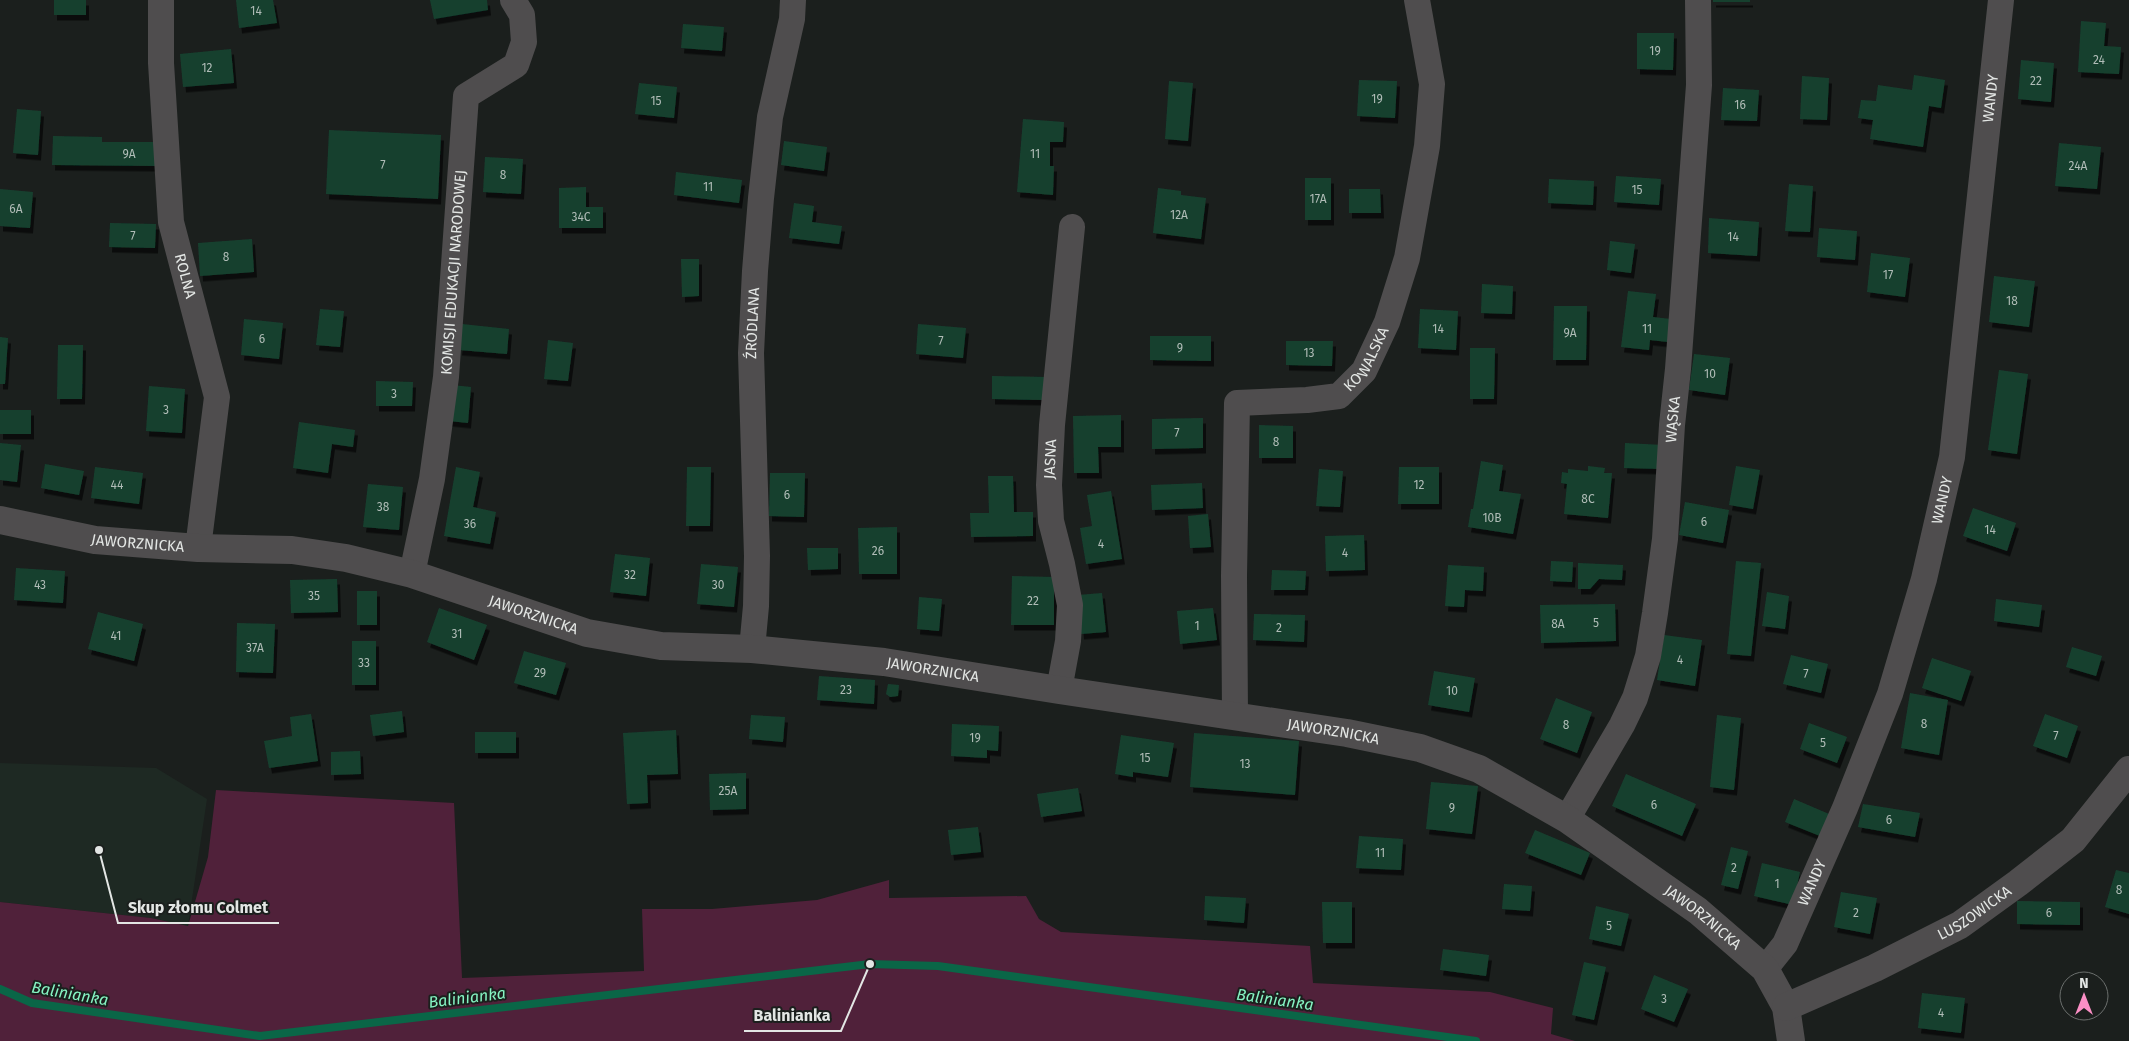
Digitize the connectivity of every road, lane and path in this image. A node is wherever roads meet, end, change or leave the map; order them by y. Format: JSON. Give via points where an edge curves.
{"nodes":[{"id":1,"x":161,"y":0,"type":"edge"},
{"id":2,"x":513,"y":0,"type":"edge"},
{"id":3,"x":793,"y":0,"type":"edge"},
{"id":4,"x":1418,"y":0,"type":"edge"},
{"id":5,"x":1698,"y":0,"type":"edge"},
{"id":6,"x":2001,"y":0,"type":"edge"},
{"id":7,"x":1072,"y":227,"type":"dead end"},
{"id":8,"x":0,"y":520,"type":"edge"},
{"id":9,"x":198,"y":548,"type":"junction"},
{"id":10,"x":412,"y":574,"type":"junction"},
{"id":11,"x":752,"y":650,"type":"junction"},
{"id":12,"x":1059,"y":690,"type":"junction"},
{"id":13,"x":1234,"y":715,"type":"junction"},
{"id":14,"x":2129,"y":770,"type":"edge"},
{"id":15,"x":1567,"y":819,"type":"junction"},
{"id":16,"x":1765,"y":969,"type":"junction"},
{"id":17,"x":1786,"y":1007,"type":"junction"},
{"id":18,"x":1791,"y":1041,"type":"edge"}],
"edges":[{"from":1,"to":9,"type":"street","name":"ROLNA","via":[[161,63],[171,222],[217,397]]},
{"from":2,"to":10,"type":"street","name":"KOMISJI EDUKACJI NARODOWEJ","via":[[522,14],[524,42],[516,65],[466,96],[446,377],[432,479]]},
{"from":3,"to":11,"type":"street","name":"ŹRÓDLANA","via":[[792,19],[770,117],[755,271],[751,353],[758,556]]},
{"from":4,"to":13,"type":"street","name":"KOWALSKA","via":[[1432,84],[1427,146],[1407,258],[1387,322],[1364,371],[1339,396],[1237,402]]},
{"from":5,"to":15,"type":"street","name":"WĄSKA","via":[[1700,86],[1665,539],[1655,613],[1648,656],[1635,698]]},
{"from":6,"to":16,"type":"street","name":"WANDY","via":[[1952,457],[1924,578],[1890,694],[1845,808],[1785,944]]},
{"from":7,"to":12,"type":"street","name":"JASNA","via":[[1049,485],[1051,521],[1070,606],[1068,641]]},
{"from":8,"to":9,"type":"street","name":"JAWORZNICKA","via":[[96,540]]},
{"from":9,"to":10,"type":"street","name":"JAWORZNICKA","via":[[292,550],[346,558]]},
{"from":10,"to":11,"type":"street","name":"JAWORZNICKA","via":[[587,633],[661,646]]},
{"from":11,"to":12,"type":"street","name":"JAWORZNICKA","via":[[884,662]]},
{"from":12,"to":13,"type":"street","name":"JAWORZNICKA"},
{"from":13,"to":15,"type":"street","name":"JAWORZNICKA","via":[[1420,748],[1479,769]]},
{"from":14,"to":17,"type":"street","name":"LUSZOWICKA","via":[[2073,840],[1960,925],[1875,968]]},
{"from":15,"to":16,"type":"street","name":"JAWORZNICKA","via":[[1698,911]]},
{"from":16,"to":17,"type":"street","name":"JAWORZNICKA"},
{"from":17,"to":18,"type":"street"}]}
